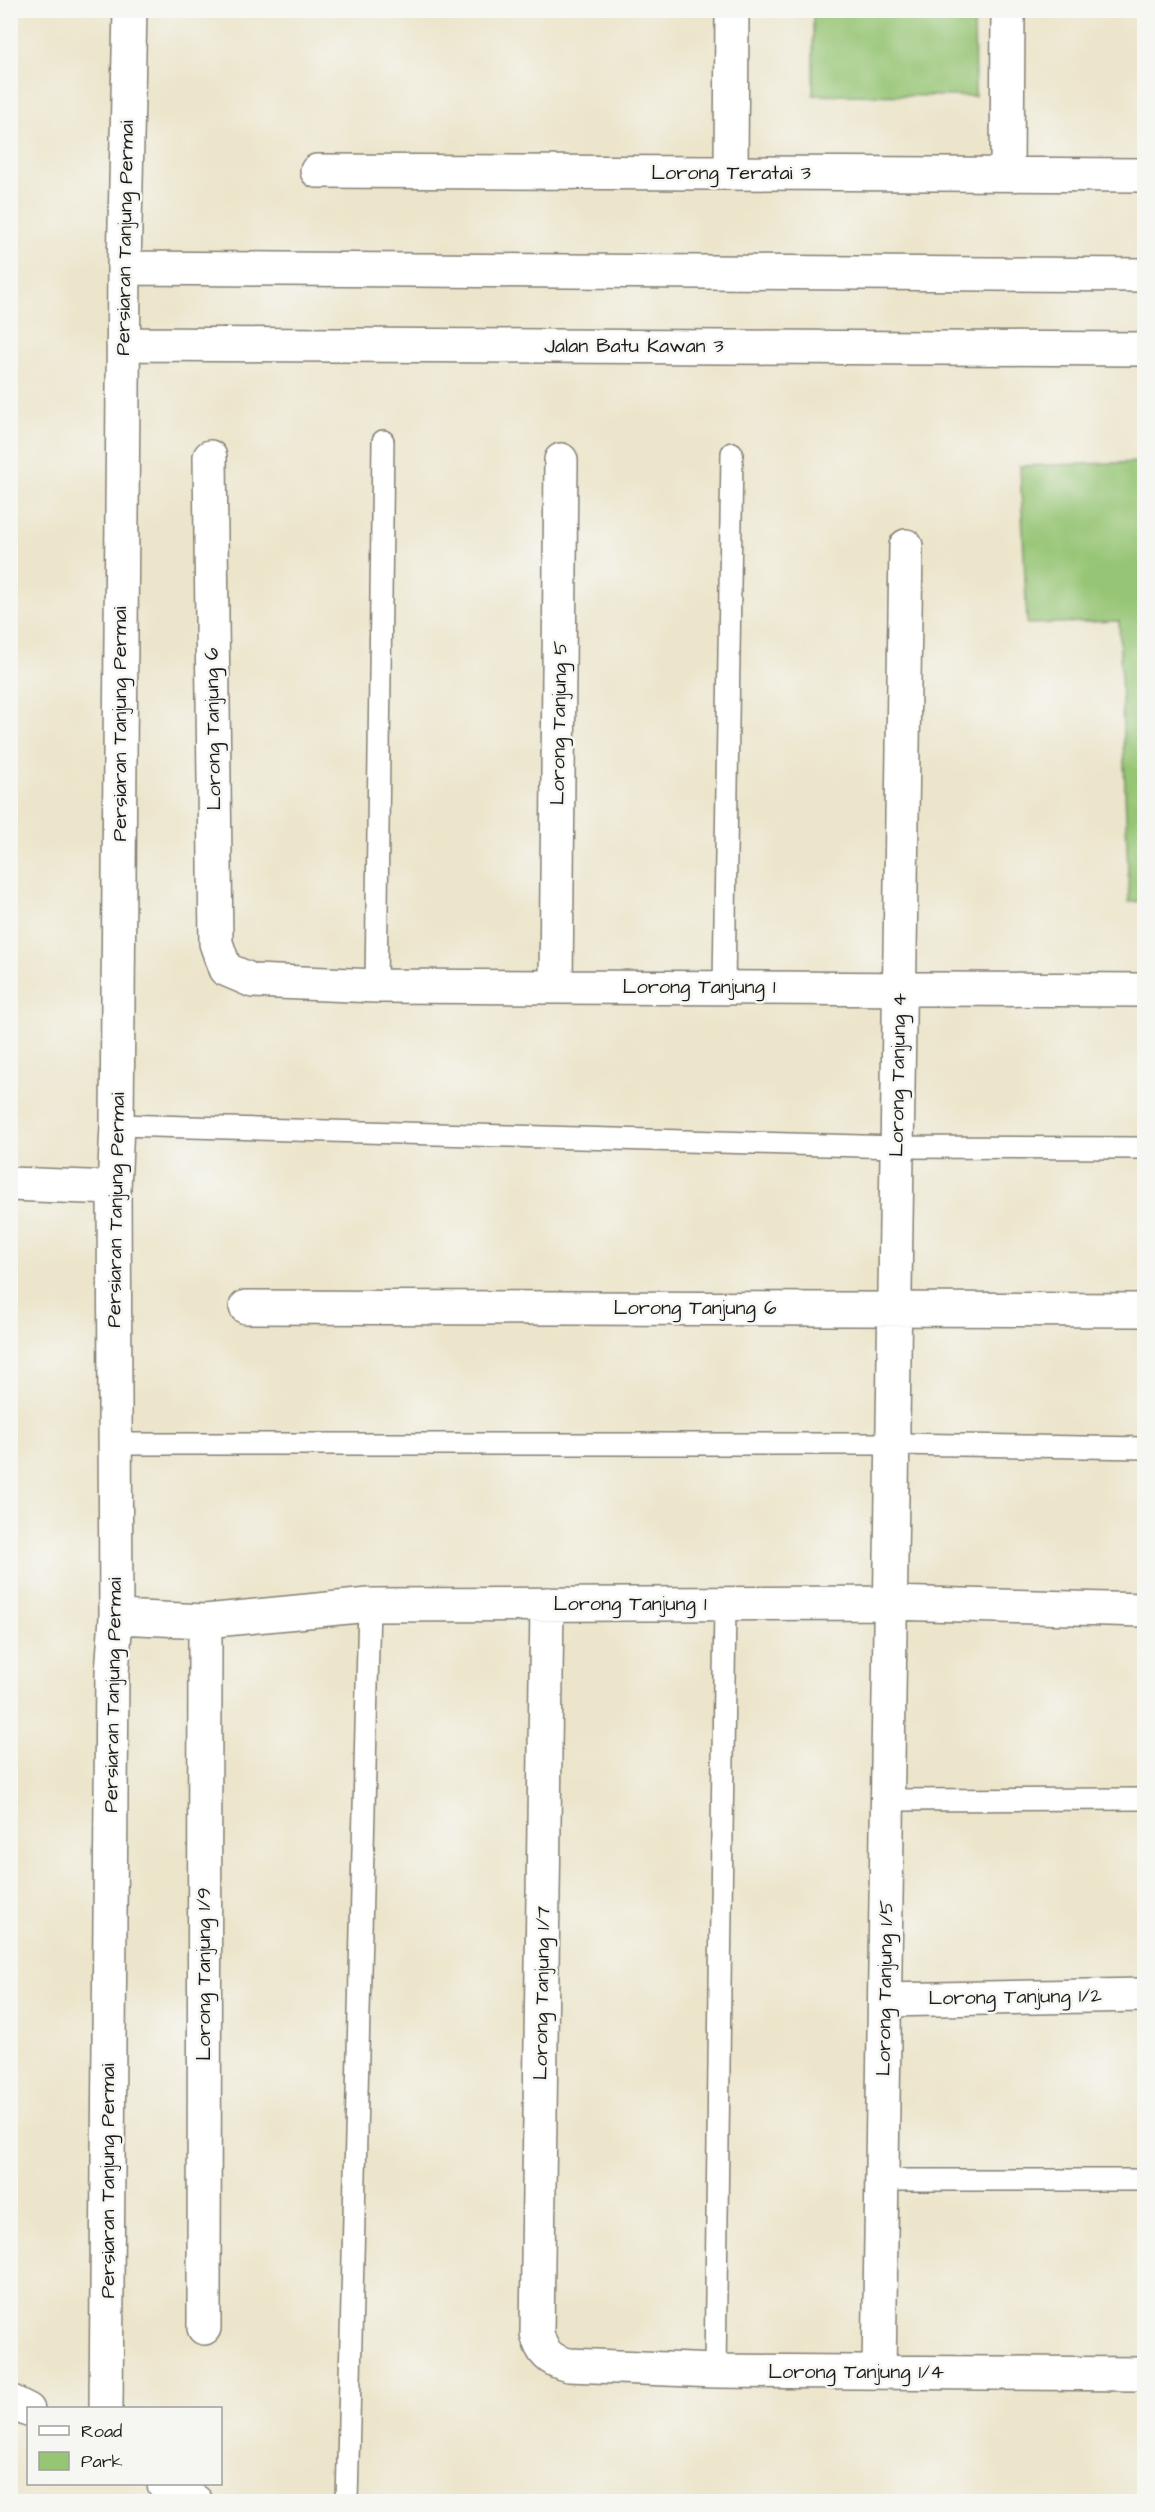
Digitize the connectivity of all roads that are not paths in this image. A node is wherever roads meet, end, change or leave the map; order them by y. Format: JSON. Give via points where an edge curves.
{"nodes":[{"id":1,"x":129,"y":10,"type":"edge"},
{"id":2,"x":732,"y":10,"type":"edge"},
{"id":3,"x":1008,"y":10,"type":"edge"},
{"id":4,"x":317,"y":171,"type":"dead end"},
{"id":5,"x":731,"y":173,"type":"junction"},
{"id":6,"x":1007,"y":174,"type":"junction"},
{"id":7,"x":1144,"y":175,"type":"edge"},
{"id":8,"x":124,"y":268,"type":"junction"},
{"id":9,"x":1144,"y":275,"type":"edge"},
{"id":10,"x":123,"y":344,"type":"junction"},
{"id":11,"x":1144,"y":349,"type":"edge"},
{"id":12,"x":383,"y":441,"type":"dead end"},
{"id":13,"x":732,"y":453,"type":"dead end"},
{"id":14,"x":210,"y":457,"type":"dead end"},
{"id":15,"x":561,"y":460,"type":"dead end"},
{"id":16,"x":906,"y":546,"type":"dead end"},
{"id":17,"x":253,"y":981,"type":"joint"},
{"id":18,"x":376,"y":986,"type":"junction"},
{"id":19,"x":556,"y":986,"type":"junction"},
{"id":20,"x":724,"y":987,"type":"junction"},
{"id":21,"x":899,"y":989,"type":"junction"},
{"id":22,"x":1144,"y":990,"type":"edge"},
{"id":23,"x":117,"y":1125,"type":"junction"},
{"id":24,"x":897,"y":1147,"type":"junction"},
{"id":25,"x":1144,"y":1148,"type":"edge"},
{"id":26,"x":10,"y":1184,"type":"edge"},
{"id":27,"x":114,"y":1188,"type":"junction"},
{"id":28,"x":246,"y":1306,"type":"dead end"},
{"id":29,"x":895,"y":1309,"type":"junction"},
{"id":30,"x":1144,"y":1310,"type":"edge"},
{"id":31,"x":114,"y":1444,"type":"junction"},
{"id":32,"x":892,"y":1444,"type":"junction"},
{"id":33,"x":1144,"y":1448,"type":"edge"},
{"id":34,"x":890,"y":1603,"type":"junction"},
{"id":35,"x":547,"y":1604,"type":"junction"},
{"id":36,"x":725,"y":1604,"type":"junction"},
{"id":37,"x":369,"y":1605,"type":"junction"},
{"id":38,"x":1144,"y":1610,"type":"edge"},
{"id":39,"x":116,"y":1617,"type":"junction"},
{"id":40,"x":205,"y":1621,"type":"junction"},
{"id":41,"x":1144,"y":1799,"type":"edge"},
{"id":42,"x":887,"y":1800,"type":"junction"},
{"id":43,"x":1144,"y":1995,"type":"edge"},
{"id":44,"x":885,"y":2000,"type":"junction"},
{"id":45,"x":882,"y":2180,"type":"junction"},
{"id":46,"x":1144,"y":2180,"type":"edge"},
{"id":47,"x":204,"y":2328,"type":"dead end"},
{"id":48,"x":569,"y":2365,"type":"joint"},
{"id":49,"x":715,"y":2371,"type":"junction"},
{"id":50,"x":879,"y":2372,"type":"junction"},
{"id":51,"x":1144,"y":2374,"type":"edge"},
{"id":52,"x":10,"y":2401,"type":"edge"},
{"id":53,"x":106,"y":2407,"type":"edge"},
{"id":54,"x":27,"y":2410,"type":"edge"},
{"id":55,"x":166,"y":2485,"type":"edge"},
{"id":56,"x":196,"y":2502,"type":"edge"},
{"id":57,"x":347,"y":2502,"type":"edge"}],
"edges":[{"from":1,"to":8,"type":"street","name":"Persiaran Tanjung Permai"},
{"from":2,"to":5,"type":"street"},
{"from":3,"to":6,"type":"street"},
{"from":4,"to":5,"type":"street","name":"Lorong Teratai 3"},
{"from":5,"to":6,"type":"street","name":"Lorong Teratai 3"},
{"from":6,"to":7,"type":"street","name":"Lorong Teratai 3"},
{"from":8,"to":9,"type":"street"},
{"from":8,"to":10,"type":"street","name":"Persiaran Tanjung Permai"},
{"from":10,"to":11,"type":"street","name":"Jalan Batu Kawan 3"},
{"from":10,"to":23,"type":"street","name":"Persiaran Tanjung Permai"},
{"from":12,"to":18,"type":"lane"},
{"from":13,"to":20,"type":"lane"},
{"from":14,"to":17,"type":"street","name":"Lorong Tanjung 6","via":[[216,943],[225,969]]},
{"from":15,"to":19,"type":"street","name":"Lorong Tanjung 5"},
{"from":16,"to":21,"type":"street","name":"Lorong Tanjung 4"},
{"from":17,"to":18,"type":"street","name":"Lorong Tanjung 1"},
{"from":18,"to":19,"type":"street","name":"Lorong Tanjung 1"},
{"from":19,"to":20,"type":"street","name":"Lorong Tanjung 1"},
{"from":20,"to":21,"type":"street","name":"Lorong Tanjung 1"},
{"from":21,"to":22,"type":"street","name":"Lorong Tanjung 1"},
{"from":21,"to":24,"type":"street","name":"Lorong Tanjung 4"},
{"from":23,"to":24,"type":"lane"},
{"from":23,"to":27,"type":"street","name":"Persiaran Tanjung Permai"},
{"from":24,"to":25,"type":"lane"},
{"from":24,"to":29,"type":"street","name":"Lorong Tanjung 4"},
{"from":26,"to":27,"type":"street"},
{"from":27,"to":31,"type":"street","name":"Persiaran Tanjung Permai"},
{"from":28,"to":29,"type":"street","name":"Lorong Tanjung 6"},
{"from":29,"to":30,"type":"street","name":"Lorong Tanjung 6"},
{"from":29,"to":32,"type":"street","name":"Lorong Tanjung 4"},
{"from":31,"to":32,"type":"lane"},
{"from":31,"to":39,"type":"street","name":"Persiaran Tanjung Permai"},
{"from":32,"to":33,"type":"lane"},
{"from":32,"to":34,"type":"street","name":"Lorong Tanjung 4"},
{"from":34,"to":36,"type":"street","name":"Lorong Tanjung 1"},
{"from":34,"to":38,"type":"street","name":"Lorong Tanjung 1"},
{"from":34,"to":42,"type":"street","name":"Lorong Tanjung 1/5"},
{"from":35,"to":36,"type":"street","name":"Lorong Tanjung 1"},
{"from":35,"to":37,"type":"street","name":"Lorong Tanjung 1"},
{"from":35,"to":48,"type":"street","name":"Lorong Tanjung 1/7","via":[[537,2333],[546,2355]]},
{"from":36,"to":49,"type":"lane"},
{"from":37,"to":40,"type":"street","name":"Lorong Tanjung 1"},
{"from":37,"to":57,"type":"lane"},
{"from":39,"to":40,"type":"street","name":"Lorong Tanjung 1"},
{"from":39,"to":53,"type":"street","name":"Persiaran Tanjung Permai","via":[[112,1684]]},
{"from":40,"to":47,"type":"street","name":"Lorong Tanjung 1/9"},
{"from":41,"to":42,"type":"lane"},
{"from":42,"to":44,"type":"street","name":"Lorong Tanjung 1/5"},
{"from":43,"to":44,"type":"street","name":"Lorong Tanjung 1/2"},
{"from":44,"to":45,"type":"street","name":"Lorong Tanjung 1/5"},
{"from":45,"to":46,"type":"lane"},
{"from":45,"to":50,"type":"street","name":"Lorong Tanjung 1/5"},
{"from":48,"to":49,"type":"street","name":"Lorong Tanjung 1/4"},
{"from":49,"to":50,"type":"street","name":"Lorong Tanjung 1/4"},
{"from":50,"to":51,"type":"street","name":"Lorong Tanjung 1/4"},
{"from":52,"to":54,"type":"street"},
{"from":55,"to":56,"type":"street"}]}
